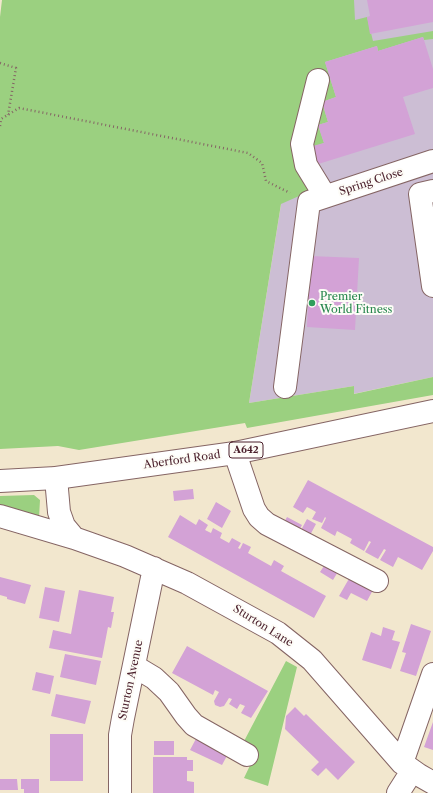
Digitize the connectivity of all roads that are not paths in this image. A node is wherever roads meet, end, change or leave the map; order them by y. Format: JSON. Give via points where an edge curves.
{"nodes":[{"id":1,"x":318,"y":80,"type":"dead end"},
{"id":2,"x":433,"y":161,"type":"edge"},
{"id":3,"x":433,"y":191,"type":"edge"},
{"id":4,"x":317,"y":199,"type":"junction"},
{"id":5,"x":433,"y":286,"type":"edge"},
{"id":6,"x":286,"y":387,"type":"dead end"},
{"id":7,"x":433,"y":411,"type":"edge"},
{"id":8,"x":235,"y":452,"type":"junction"},
{"id":9,"x":56,"y":478,"type":"junction"},
{"id":10,"x":0,"y":481,"type":"edge"},
{"id":11,"x":0,"y":516,"type":"edge"},
{"id":12,"x":74,"y":538,"type":"junction"},
{"id":13,"x":154,"y":568,"type":"junction"},
{"id":14,"x":378,"y":581,"type":"dead end"},
{"id":15,"x":134,"y":666,"type":"junction"},
{"id":16,"x":433,"y":674,"type":"edge"},
{"id":17,"x":247,"y":755,"type":"dead end"},
{"id":18,"x":407,"y":767,"type":"junction"},
{"id":19,"x":433,"y":783,"type":"edge"},
{"id":20,"x":120,"y":793,"type":"edge"},
{"id":21,"x":398,"y":793,"type":"edge"}],
"edges":[{"from":1,"to":4,"type":"street","via":[[302,144]]},
{"from":2,"to":4,"type":"street","name":"Spring Close"},
{"from":3,"to":5,"type":"street","via":[[420,194]]},
{"from":4,"to":6,"type":"street"},
{"from":7,"to":8,"type":"street","name":"Aberford Road","number":"A642"},
{"from":8,"to":9,"type":"street","name":"Aberford Road","number":"A642"},
{"from":8,"to":14,"type":"street","via":[[259,517],[267,524]]},
{"from":9,"to":10,"type":"street","name":"Aberford Road","number":"A642"},
{"from":9,"to":12,"type":"street","via":[[59,512],[64,526]]},
{"from":11,"to":12,"type":"street","name":"Sturton Lane"},
{"from":12,"to":13,"type":"street","name":"Sturton Lane"},
{"from":13,"to":15,"type":"street","name":"Sturton Avenue"},
{"from":13,"to":18,"type":"street","name":"Sturton Lane","via":[[244,613],[296,647],[329,677]]},
{"from":15,"to":17,"type":"street","via":[[154,678],[169,692],[194,725]]},
{"from":15,"to":20,"type":"street","name":"Sturton Avenue","via":[[120,735]]},
{"from":16,"to":18,"type":"street"},
{"from":18,"to":19,"type":"street","name":"Sturton Lane"},
{"from":18,"to":21,"type":"street"}]}
